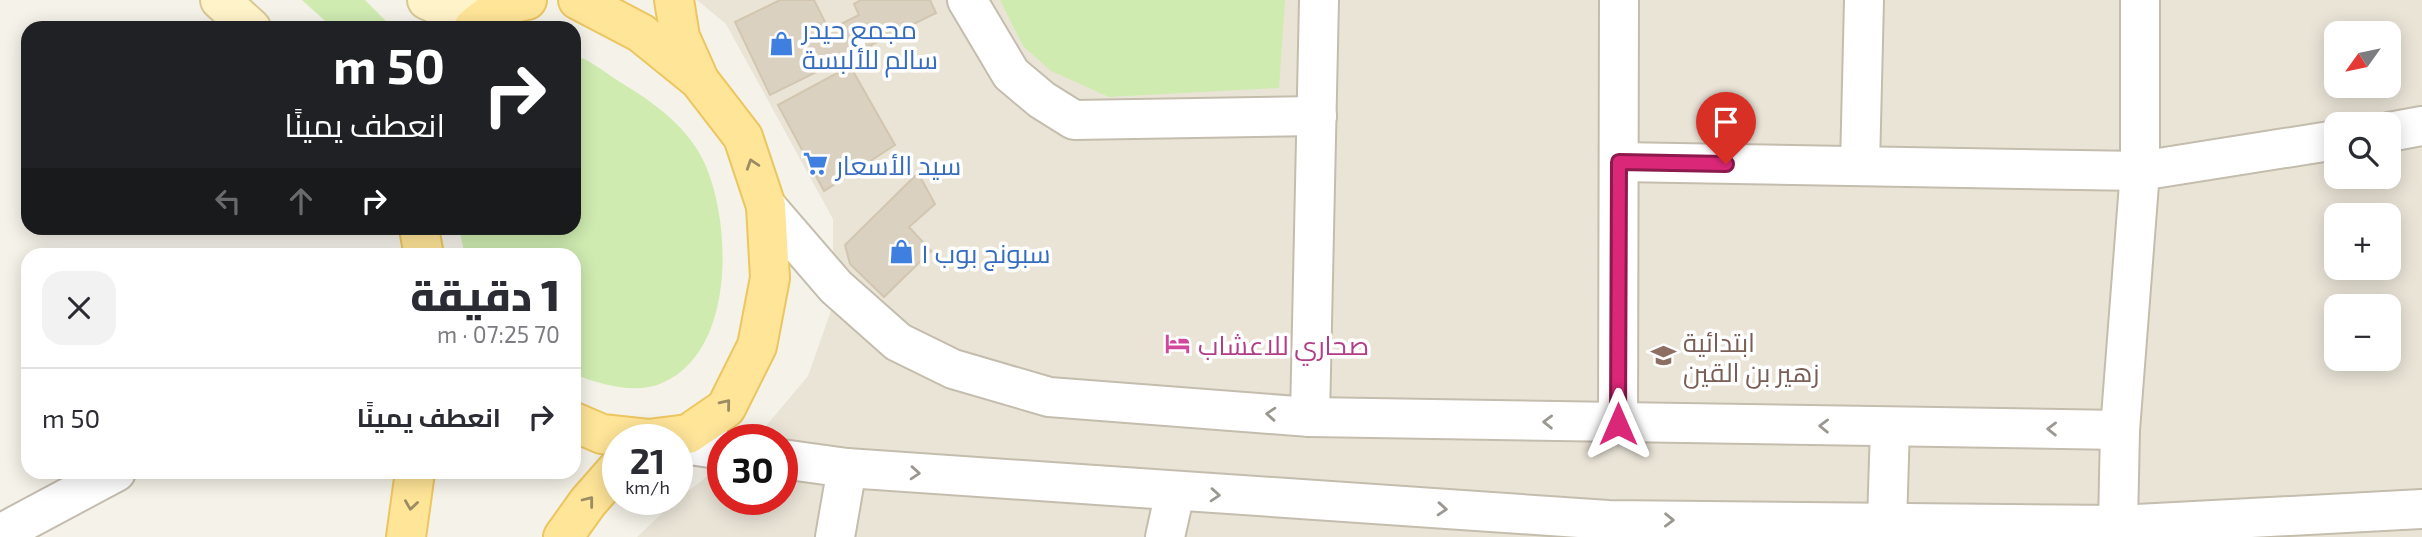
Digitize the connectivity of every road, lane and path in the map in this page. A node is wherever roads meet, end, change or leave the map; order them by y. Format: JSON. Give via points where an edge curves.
{"nodes":[{"id":1,"x":220,"y":0,"type":"edge"},
{"id":2,"x":427,"y":0,"type":"edge"},
{"id":3,"x":527,"y":0,"type":"edge"},
{"id":4,"x":578,"y":0,"type":"edge"},
{"id":5,"x":674,"y":0,"type":"edge"},
{"id":6,"x":967,"y":0,"type":"edge"},
{"id":7,"x":1319,"y":0,"type":"edge"},
{"id":8,"x":1619,"y":0,"type":"edge"},
{"id":9,"x":1864,"y":0,"type":"edge"},
{"id":10,"x":2140,"y":0,"type":"edge"},
{"id":11,"x":482,"y":15,"type":"edge"},
{"id":12,"x":243,"y":21,"type":"edge"},
{"id":13,"x":699,"y":80,"type":"junction"},
{"id":14,"x":1317,"y":116,"type":"junction"},
{"id":15,"x":2422,"y":126,"type":"edge"},
{"id":16,"x":2401,"y":129,"type":"edge"},
{"id":17,"x":2324,"y":142,"type":"edge"},
{"id":18,"x":1619,"y":162,"type":"junction"},
{"id":19,"x":1860,"y":166,"type":"junction"},
{"id":20,"x":2140,"y":171,"type":"junction"},
{"id":21,"x":765,"y":206,"type":"junction"},
{"id":22,"x":1310,"y":417,"type":"junction"},
{"id":23,"x":1618,"y":424,"type":"junction"},
{"id":24,"x":581,"y":425,"type":"edge"},
{"id":25,"x":1890,"y":427,"type":"junction"},
{"id":26,"x":2120,"y":430,"type":"junction"},
{"id":27,"x":693,"y":431,"type":"edge"},
{"id":28,"x":602,"y":434,"type":"edge"},
{"id":29,"x":798,"y":461,"type":"edge"},
{"id":30,"x":847,"y":468,"type":"junction"},
{"id":31,"x":107,"y":479,"type":"edge"},
{"id":32,"x":414,"y":479,"type":"edge"},
{"id":33,"x":602,"y":486,"type":"edge"},
{"id":34,"x":1175,"y":492,"type":"junction"},
{"id":35,"x":2422,"y":509,"type":"edge"},
{"id":36,"x":54,"y":520,"type":"edge"},
{"id":37,"x":1887,"y":523,"type":"junction"},
{"id":38,"x":1607,"y":528,"type":"edge"},
{"id":39,"x":2120,"y":531,"type":"edge"},
{"id":40,"x":0,"y":534,"type":"edge"},
{"id":41,"x":406,"y":537,"type":"edge"},
{"id":42,"x":563,"y":537,"type":"edge"},
{"id":43,"x":835,"y":537,"type":"edge"},
{"id":44,"x":1165,"y":537,"type":"edge"}],
"edges":[{"from":1,"to":12,"type":"main road"},
{"from":2,"to":11,"type":"main road","via":[[464,18]]},
{"from":3,"to":11,"type":"main road"},
{"from":4,"to":13,"type":"main road","via":[[641,33]]},
{"from":5,"to":13,"type":"main road","via":[[680,37]]},
{"from":6,"to":14,"type":"street","via":[[1012,74],[1074,120]]},
{"from":7,"to":14,"type":"street"},
{"from":8,"to":18,"type":"street"},
{"from":9,"to":19,"type":"street"},
{"from":10,"to":20,"type":"street"},
{"from":21,"to":13,"type":"main road","one_way":true,"via":[[743,138]]},
{"from":14,"to":22,"type":"street"},
{"from":15,"to":16,"type":"street"},
{"from":17,"to":20,"type":"street"},
{"from":18,"to":19,"type":"street"},
{"from":18,"to":23,"type":"street"},
{"from":19,"to":20,"type":"street"},
{"from":20,"to":26,"type":"street"},
{"from":22,"to":21,"type":"street","one_way":true,"via":[[1049,397],[953,369],[898,342],[867,318]]},
{"from":27,"to":21,"type":"main road","one_way":true,"via":[[726,408],[757,346],[770,278]]},
{"from":23,"to":22,"type":"street","one_way":true},
{"from":25,"to":23,"type":"street","one_way":true},
{"from":24,"to":28,"type":"main road"},
{"from":26,"to":25,"type":"street","one_way":true},
{"from":25,"to":37,"type":"street"},
{"from":26,"to":39,"type":"street"},
{"from":29,"to":30,"type":"street"},
{"from":30,"to":34,"type":"street","one_way":true},
{"from":30,"to":43,"type":"street"},
{"from":31,"to":36,"type":"street"},
{"from":32,"to":41,"type":"main road","one_way":true},
{"from":42,"to":33,"type":"main road","one_way":true},
{"from":34,"to":38,"type":"street","one_way":true},
{"from":34,"to":44,"type":"street"},
{"from":35,"to":39,"type":"street"},
{"from":36,"to":40,"type":"street"},
{"from":38,"to":37,"type":"street","one_way":true},
{"from":37,"to":39,"type":"street"}]}
